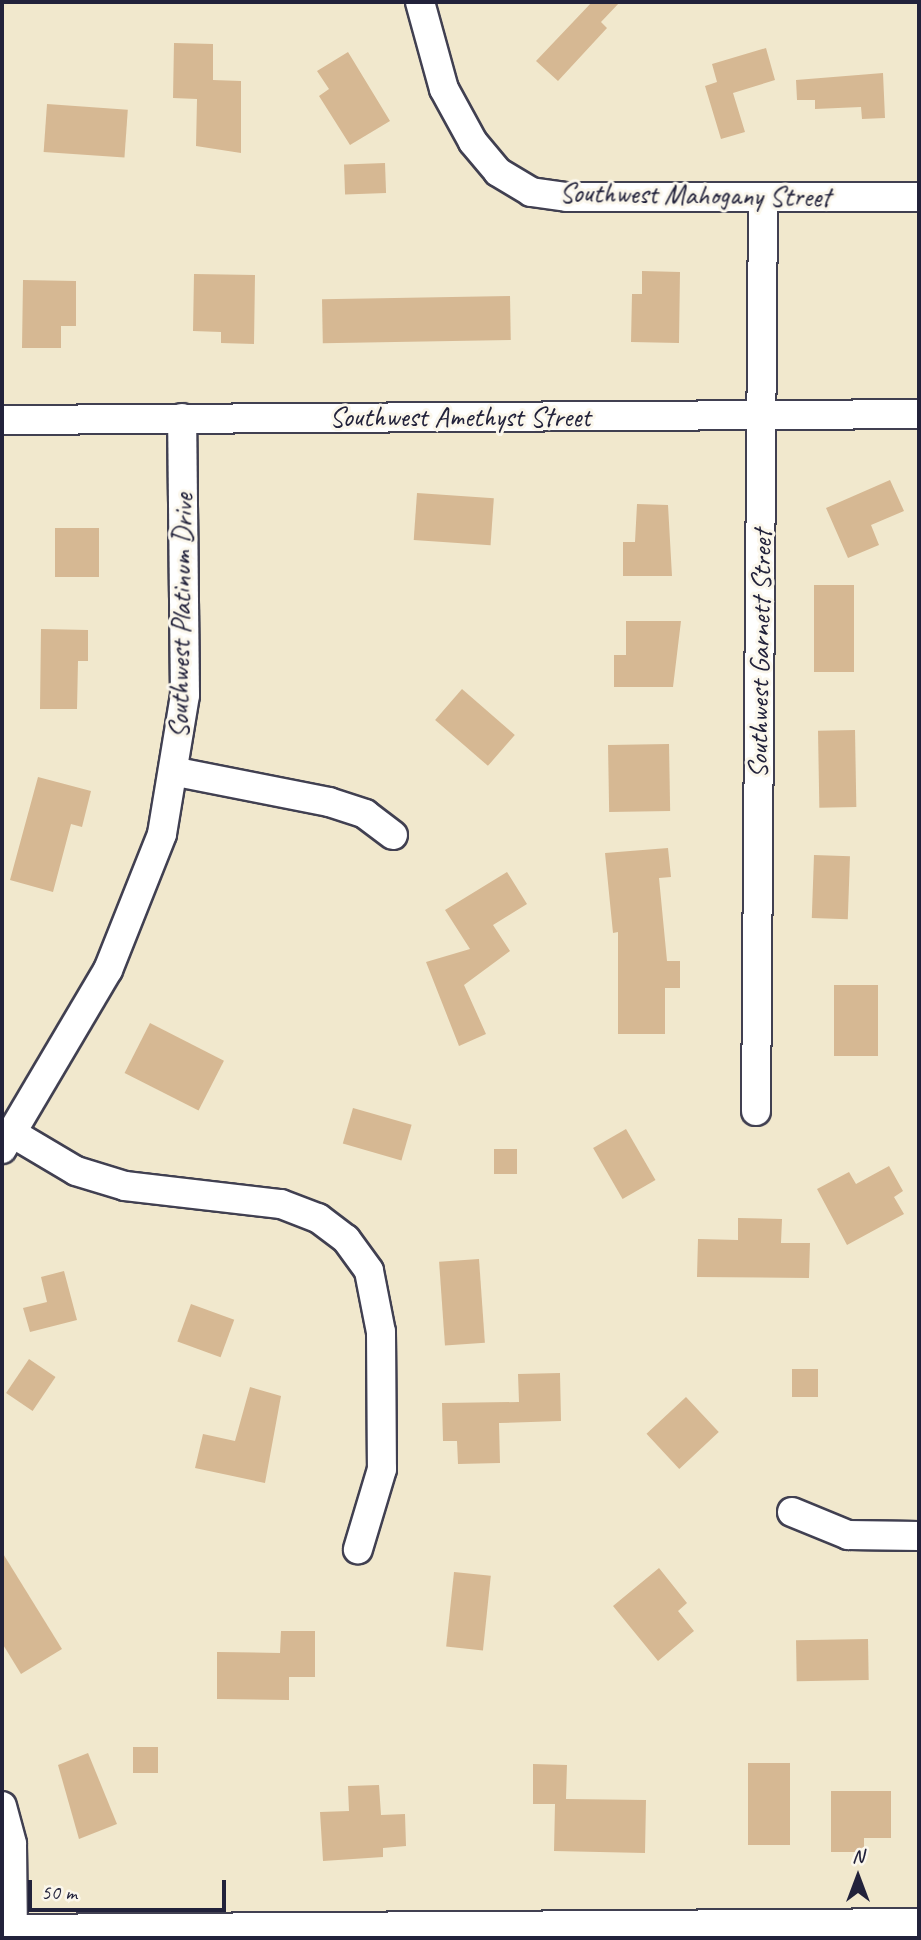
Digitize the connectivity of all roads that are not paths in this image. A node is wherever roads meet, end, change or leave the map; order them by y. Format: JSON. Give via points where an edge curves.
{"nodes":[{"id":1,"x":420,"y":2,"type":"edge"},
{"id":2,"x":919,"y":197,"type":"edge"},
{"id":3,"x":763,"y":198,"type":"junction"},
{"id":4,"x":919,"y":414,"type":"edge"},
{"id":5,"x":763,"y":415,"type":"junction"},
{"id":6,"x":182,"y":418,"type":"junction"},
{"id":7,"x":2,"y":420,"type":"edge"},
{"id":8,"x":177,"y":772,"type":"junction"},
{"id":9,"x":393,"y":835,"type":"dead end"},
{"id":10,"x":756,"y":1111,"type":"dead end"},
{"id":11,"x":7,"y":1141,"type":"edge"},
{"id":12,"x":792,"y":1512,"type":"dead end"},
{"id":13,"x":919,"y":1536,"type":"edge"},
{"id":14,"x":358,"y":1549,"type":"dead end"},
{"id":15,"x":2,"y":1806,"type":"edge"},
{"id":16,"x":919,"y":1923,"type":"edge"},
{"id":17,"x":9,"y":1932,"type":"edge"}],
"edges":[{"from":1,"to":3,"type":"street","name":"Southwest Mahogany Street","via":[[444,89],[472,142],[498,172],[531,191]]},
{"from":2,"to":3,"type":"street","name":"Southwest Mahogany Street"},
{"from":3,"to":5,"type":"street","name":"Southwest Garnett Street"},
{"from":4,"to":5,"type":"street","name":"Southwest Amethyst Street"},
{"from":5,"to":6,"type":"street","name":"Southwest Amethyst Street"},
{"from":5,"to":10,"type":"street","name":"Southwest Garnett Street"},
{"from":6,"to":7,"type":"street","name":"Southwest Amethyst Street"},
{"from":6,"to":8,"type":"street","name":"Southwest Platinum Drive","via":[[185,695]]},
{"from":8,"to":9,"type":"street","via":[[329,802],[365,814]]},
{"from":8,"to":11,"type":"street","name":"Southwest Platinum Drive","via":[[141,895],[108,970]]},
{"from":11,"to":14,"type":"street","via":[[125,1186],[281,1205],[318,1218],[346,1240],[369,1270],[382,1332],[382,1469]]},
{"from":12,"to":13,"type":"street","via":[[848,1535]]},
{"from":15,"to":17,"type":"street","via":[[12,1844]]},
{"from":16,"to":17,"type":"street"}]}
